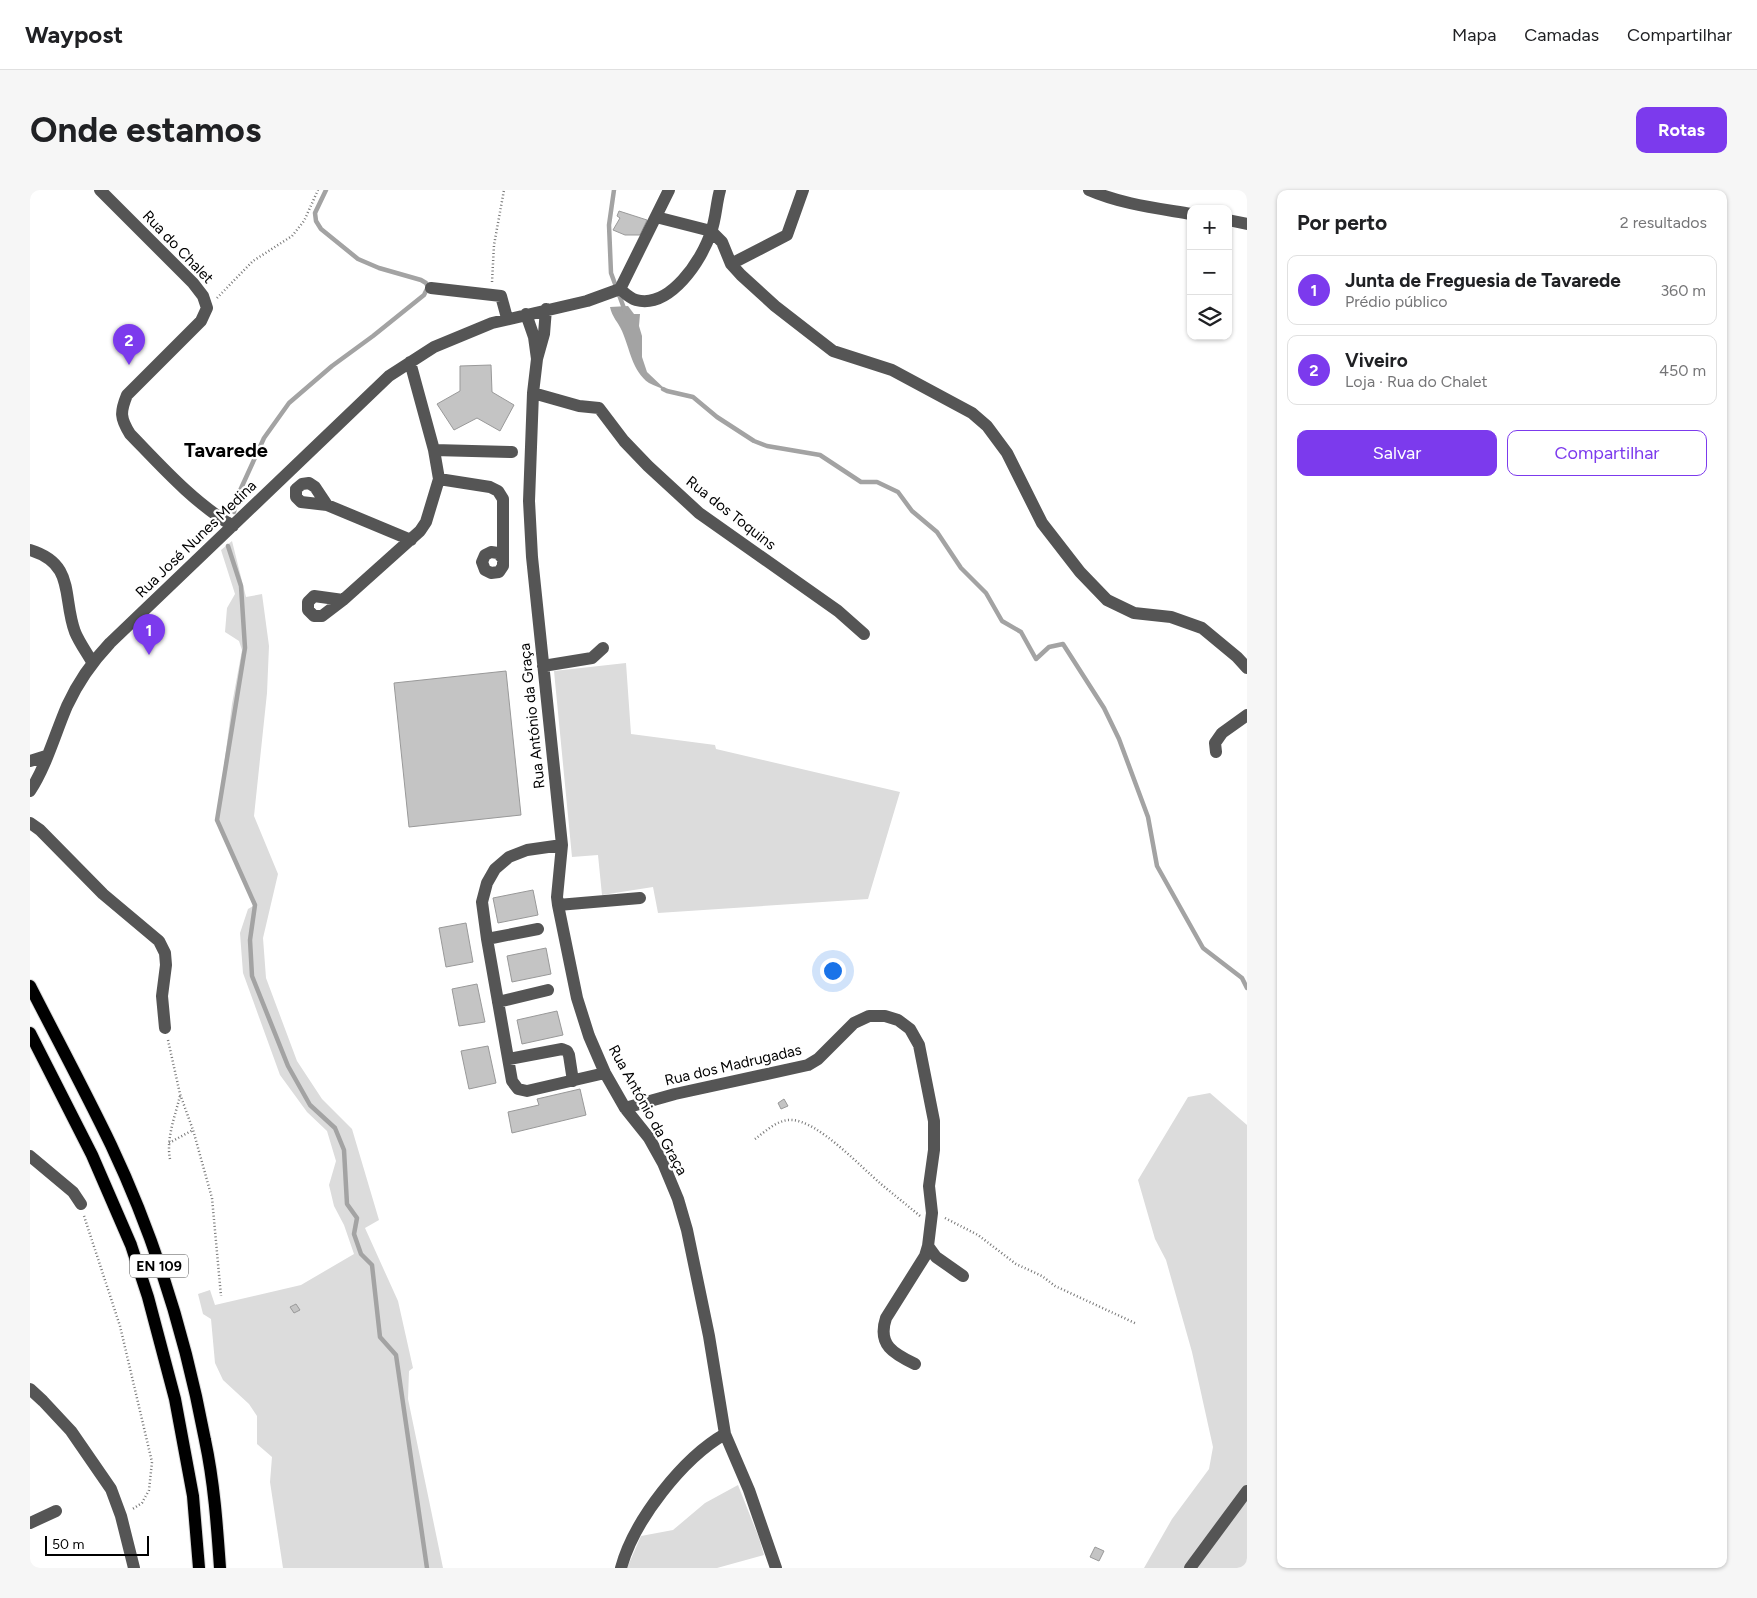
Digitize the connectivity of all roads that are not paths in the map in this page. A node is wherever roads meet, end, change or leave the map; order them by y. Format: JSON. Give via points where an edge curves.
{"nodes":[{"id":1,"x":100,"y":190,"type":"edge"},
{"id":2,"x":669,"y":190,"type":"edge"},
{"id":3,"x":720,"y":190,"type":"edge"},
{"id":4,"x":803,"y":190,"type":"edge"},
{"id":5,"x":1089,"y":190,"type":"edge"},
{"id":6,"x":1187,"y":213,"type":"edge"},
{"id":7,"x":656,"y":217,"type":"junction"},
{"id":8,"x":1232,"y":221,"type":"edge"},
{"id":9,"x":1247,"y":224,"type":"edge"},
{"id":10,"x":711,"y":232,"type":"junction"},
{"id":11,"x":731,"y":264,"type":"junction"},
{"id":12,"x":431,"y":288,"type":"dead end"},
{"id":13,"x":620,"y":289,"type":"junction"},
{"id":14,"x":546,"y":310,"type":"junction"},
{"id":15,"x":526,"y":314,"type":"junction"},
{"id":16,"x":507,"y":318,"type":"junction"},
{"id":17,"x":537,"y":359,"type":"junction"},
{"id":18,"x":410,"y":362,"type":"junction"},
{"id":19,"x":533,"y":393,"type":"junction"},
{"id":20,"x":434,"y":450,"type":"junction"},
{"id":21,"x":512,"y":452,"type":"dead end"},
{"id":22,"x":439,"y":479,"type":"junction"},
{"id":23,"x":327,"y":505,"type":"dead end"},
{"id":24,"x":233,"y":526,"type":"junction"},
{"id":25,"x":410,"y":540,"type":"junction"},
{"id":26,"x":30,"y":550,"type":"edge"},
{"id":27,"x":503,"y":558,"type":"dead end"},
{"id":28,"x":343,"y":600,"type":"dead end"},
{"id":29,"x":864,"y":634,"type":"dead end"},
{"id":30,"x":604,"y":648,"type":"dead end"},
{"id":31,"x":92,"y":662,"type":"junction"},
{"id":32,"x":543,"y":666,"type":"junction"},
{"id":33,"x":1247,"y":668,"type":"edge"},
{"id":34,"x":1247,"y":715,"type":"edge"},
{"id":35,"x":1216,"y":752,"type":"dead end"},
{"id":36,"x":46,"y":756,"type":"junction"},
{"id":37,"x":30,"y":761,"type":"edge"},
{"id":38,"x":30,"y":791,"type":"edge"},
{"id":39,"x":30,"y":823,"type":"edge"},
{"id":40,"x":562,"y":845,"type":"junction"},
{"id":41,"x":640,"y":898,"type":"dead end"},
{"id":42,"x":558,"y":905,"type":"junction"},
{"id":43,"x":538,"y":929,"type":"dead end"},
{"id":44,"x":487,"y":938,"type":"junction"},
{"id":45,"x":30,"y":986,"type":"edge"},
{"id":46,"x":548,"y":990,"type":"dead end"},
{"id":47,"x":498,"y":1002,"type":"junction"},
{"id":48,"x":165,"y":1028,"type":"road end"},
{"id":49,"x":30,"y":1033,"type":"edge"},
{"id":50,"x":508,"y":1059,"type":"junction"},
{"id":51,"x":605,"y":1073,"type":"junction"},
{"id":52,"x":573,"y":1081,"type":"junction"},
{"id":53,"x":625,"y":1108,"type":"junction"},
{"id":54,"x":30,"y":1156,"type":"edge"},
{"id":55,"x":81,"y":1204,"type":"road end"},
{"id":56,"x":928,"y":1246,"type":"junction"},
{"id":57,"x":963,"y":1276,"type":"dead end"},
{"id":58,"x":915,"y":1364,"type":"dead end"},
{"id":59,"x":30,"y":1389,"type":"edge"},
{"id":60,"x":725,"y":1434,"type":"junction"},
{"id":61,"x":1247,"y":1491,"type":"edge"},
{"id":62,"x":56,"y":1511,"type":"dead end"},
{"id":63,"x":30,"y":1523,"type":"edge"},
{"id":64,"x":134,"y":1568,"type":"edge"},
{"id":65,"x":199,"y":1568,"type":"edge"},
{"id":66,"x":220,"y":1568,"type":"edge"},
{"id":67,"x":620,"y":1568,"type":"edge"},
{"id":68,"x":776,"y":1568,"type":"edge"},
{"id":69,"x":1190,"y":1568,"type":"edge"}],
"edges":[{"from":1,"to":24,"type":"street","name":"Rua do Chalet","via":[[193,283],[207,308],[201,321],[127,395],[121,409],[123,423],[192,497]]},
{"from":2,"to":7,"type":"street"},
{"from":3,"to":10,"type":"street"},
{"from":4,"to":11,"type":"street","via":[[787,235]]},
{"from":5,"to":6,"type":"street","via":[[1107,198]]},
{"from":7,"to":10,"type":"street"},
{"from":7,"to":13,"type":"street"},
{"from":8,"to":9,"type":"street"},
{"from":10,"to":11,"type":"street","via":[[722,242]]},
{"from":10,"to":13,"type":"street","via":[[693,268],[669,292],[655,299],[638,301]]},
{"from":11,"to":33,"type":"street","via":[[775,306],[833,351],[892,370],[972,414],[987,426],[1007,453],[1042,523],[1080,572],[1107,600],[1134,613],[1171,617],[1202,628]]},
{"from":12,"to":16,"type":"street","via":[[501,296]]},
{"from":13,"to":14,"type":"street","name":"Rua José Nunes Medina","via":[[587,301]]},
{"from":14,"to":15,"type":"street","name":"Rua José Nunes Medina"},
{"from":14,"to":17,"type":"street","name":"Rua António da Graça"},
{"from":15,"to":16,"type":"street","name":"Rua José Nunes Medina"},
{"from":15,"to":17,"type":"street","name":"Rua António da Graça"},
{"from":16,"to":18,"type":"street","name":"Rua José Nunes Medina","via":[[434,347]]},
{"from":17,"to":19,"type":"street","name":"Rua António da Graça"},
{"from":18,"to":20,"type":"street"},
{"from":18,"to":24,"type":"street","name":"Rua José Nunes Medina","via":[[390,376]]},
{"from":19,"to":29,"type":"street","name":"Rua dos Toquins","via":[[599,408],[636,454],[699,513],[838,611]]},
{"from":19,"to":32,"type":"street","name":"Rua António da Graça","via":[[529,501]]},
{"from":20,"to":21,"type":"street"},
{"from":20,"to":22,"type":"street"},
{"from":22,"to":25,"type":"street","via":[[426,522]]},
{"from":22,"to":27,"type":"street","via":[[498,490],[503,499]]},
{"from":23,"to":25,"type":"street"},
{"from":24,"to":31,"type":"street","name":"Rua José Nunes Medina"},
{"from":25,"to":28,"type":"street"},
{"from":26,"to":31,"type":"street","via":[[51,560],[61,570],[75,632]]},
{"from":30,"to":32,"type":"street","via":[[592,658]]},
{"from":31,"to":36,"type":"street","name":"Rua José Nunes Medina","via":[[78,683]]},
{"from":32,"to":40,"type":"street","name":"Rua António da Graça"},
{"from":34,"to":35,"type":"street","via":[[1222,733],[1215,743]]},
{"from":36,"to":37,"type":"street"},
{"from":36,"to":38,"type":"street","name":"Rua José Nunes Medina"},
{"from":39,"to":48,"type":"street","via":[[103,894],[159,941],[166,965],[162,996]]},
{"from":40,"to":42,"type":"street","name":"Rua António da Graça"},
{"from":40,"to":44,"type":"street","via":[[526,850],[509,857],[496,869],[487,883],[482,902]]},
{"from":41,"to":42,"type":"street"},
{"from":42,"to":51,"type":"street","name":"Rua António da Graça","via":[[577,998]]},
{"from":43,"to":44,"type":"street"},
{"from":44,"to":47,"type":"street"},
{"from":45,"to":66,"type":"main road","number":"EN 109","via":[[111,1145],[168,1291],[206,1442]]},
{"from":46,"to":47,"type":"street"},
{"from":47,"to":50,"type":"street"},
{"from":49,"to":65,"type":"main road","number":"EN 109","via":[[92,1155],[131,1245],[148,1297],[175,1399],[193,1496]]},
{"from":50,"to":52,"type":"street","via":[[512,1081],[518,1089],[527,1091]]},
{"from":50,"to":52,"type":"street","via":[[562,1049],[569,1056]]},
{"from":51,"to":52,"type":"street"},
{"from":51,"to":53,"type":"street","name":"Rua António da Graça"},
{"from":53,"to":56,"type":"street","name":"Rua dos Madrugadas","via":[[808,1065],[854,1022],[869,1016],[898,1020],[910,1029],[919,1044],[934,1121]]},
{"from":53,"to":60,"type":"street","name":"Rua António da Graça","via":[[649,1138],[678,1199],[709,1336]]},
{"from":54,"to":55,"type":"street","via":[[73,1192]]},
{"from":56,"to":57,"type":"street","via":[[936,1257]]},
{"from":56,"to":58,"type":"street","name":"Rua dos Madrugadas","via":[[882,1329],[883,1339],[889,1348]]},
{"from":59,"to":64,"type":"street","via":[[71,1431],[111,1489]]},
{"from":60,"to":67,"type":"street","via":[[710,1442],[694,1457],[646,1512]]},
{"from":60,"to":68,"type":"street","name":"Rua António da Graça","via":[[749,1490]]},
{"from":61,"to":69,"type":"street"},
{"from":62,"to":63,"type":"street"}]}
